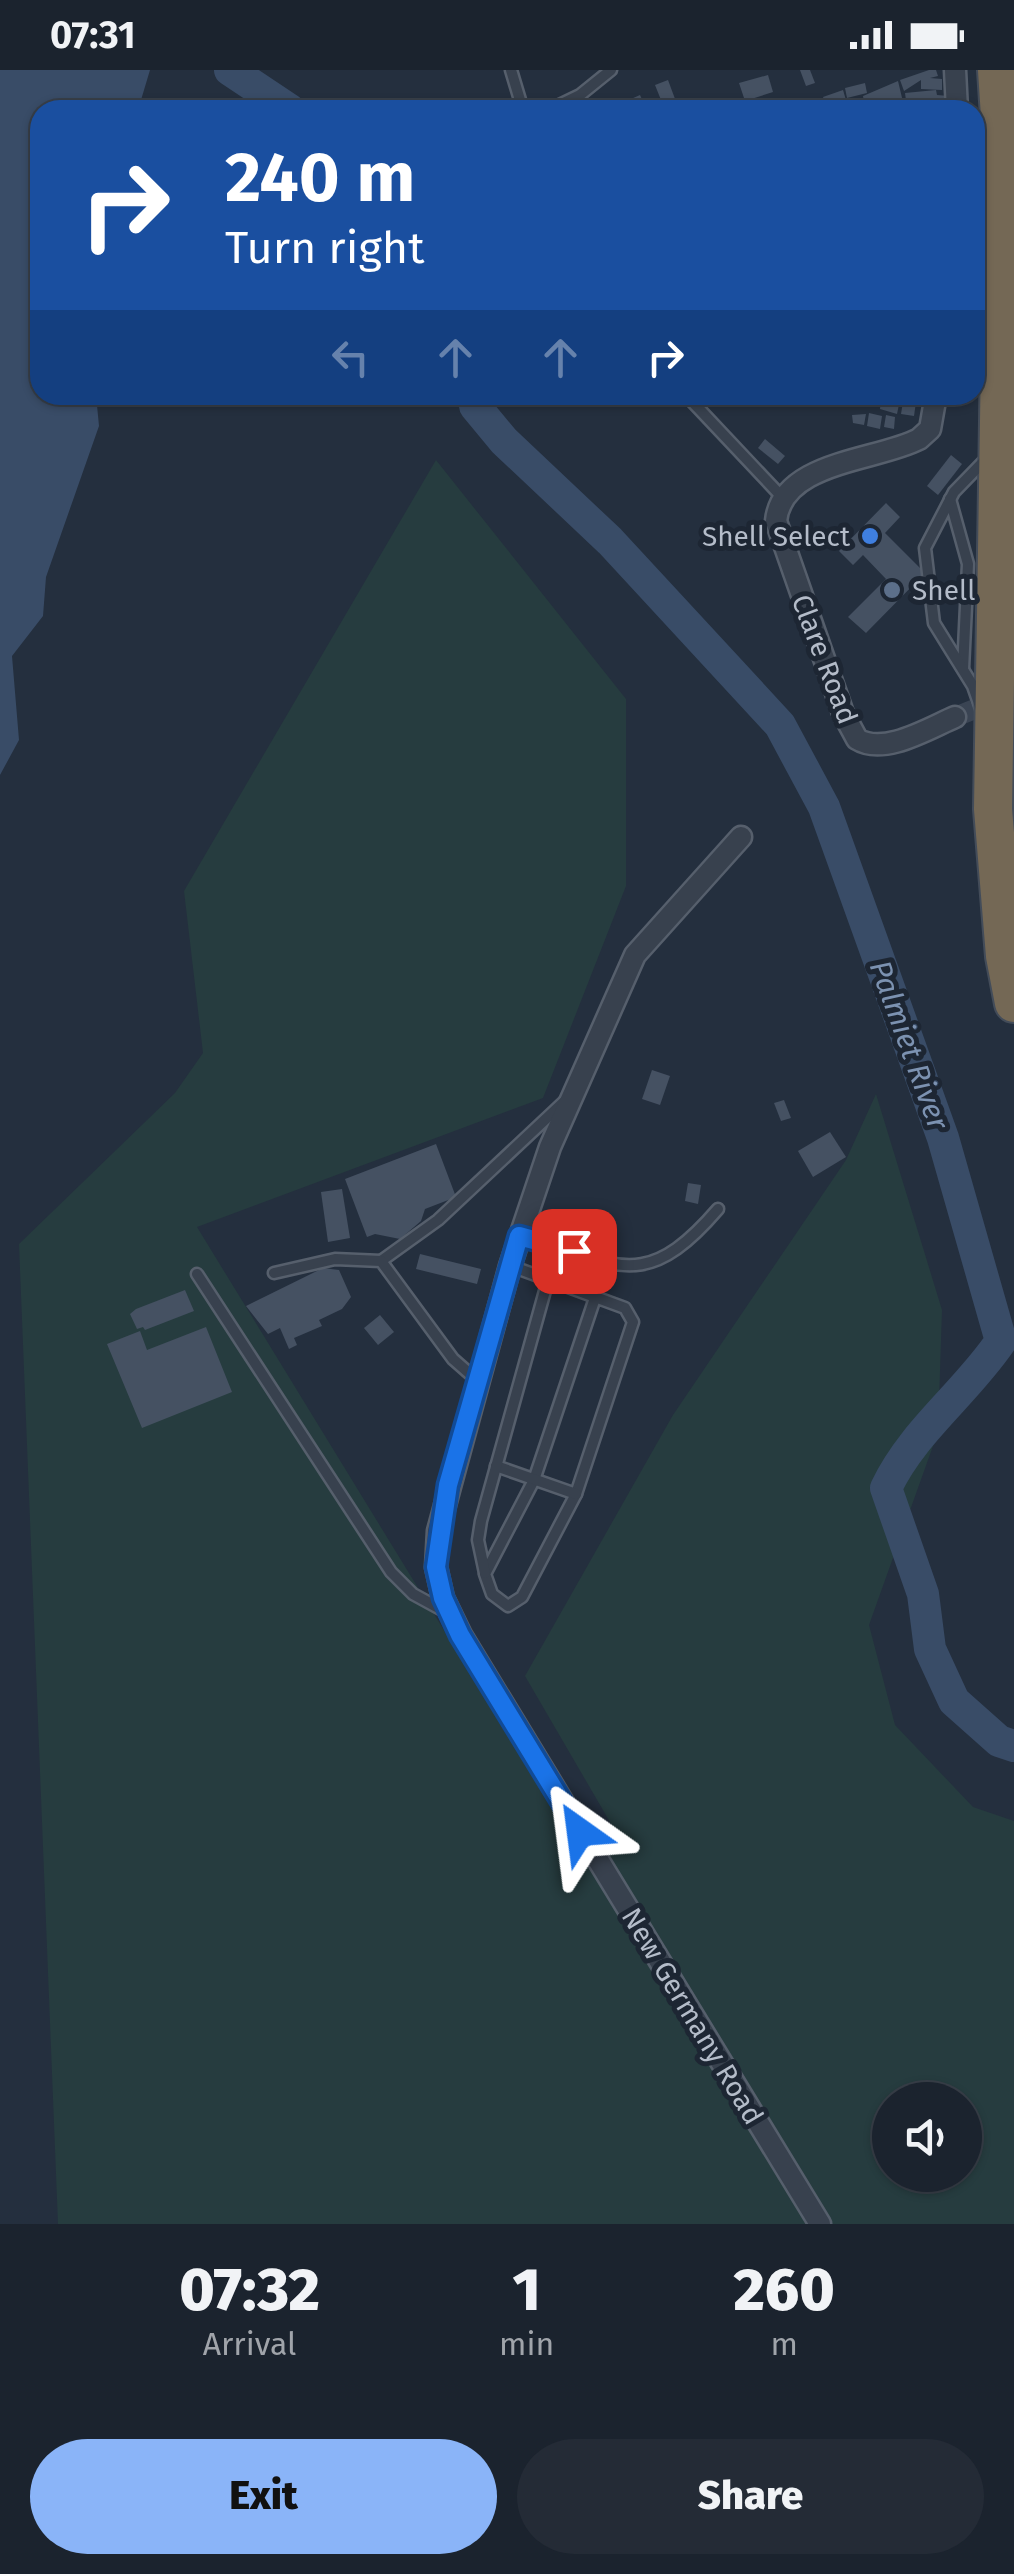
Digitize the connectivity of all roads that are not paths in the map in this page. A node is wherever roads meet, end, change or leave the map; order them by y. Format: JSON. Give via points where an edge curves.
{"nodes":[{"id":1,"x":511,"y":70,"type":"edge"},
{"id":2,"x":612,"y":70,"type":"edge"},
{"id":3,"x":955,"y":70,"type":"edge"},
{"id":4,"x":997,"y":70,"type":"edge"},
{"id":5,"x":520,"y":100,"type":"edge"},
{"id":6,"x":571,"y":100,"type":"edge"},
{"id":7,"x":956,"y":100,"type":"edge"},
{"id":8,"x":695,"y":405,"type":"edge"},
{"id":9,"x":934,"y":405,"type":"edge"},
{"id":10,"x":997,"y":448,"type":"junction"},
{"id":11,"x":783,"y":498,"type":"junction"},
{"id":12,"x":950,"y":500,"type":"junction"},
{"id":13,"x":964,"y":670,"type":"junction"},
{"id":14,"x":955,"y":718,"type":"tunnel mouth"},
{"id":15,"x":993,"y":744,"type":"junction"},
{"id":16,"x":741,"y":836,"type":"dead end"},
{"id":17,"x":1014,"y":1003,"type":"edge"},
{"id":18,"x":573,"y":1094,"type":"junction"},
{"id":19,"x":718,"y":1209,"type":"dead end"},
{"id":20,"x":519,"y":1236,"type":"junction"},
{"id":21,"x":381,"y":1261,"type":"junction"},
{"id":22,"x":510,"y":1266,"type":"junction"},
{"id":23,"x":274,"y":1273,"type":"dead end"},
{"id":24,"x":197,"y":1274,"type":"dead end"},
{"id":25,"x":548,"y":1280,"type":"junction"},
{"id":26,"x":595,"y":1298,"type":"junction"},
{"id":27,"x":478,"y":1381,"type":"junction"},
{"id":28,"x":496,"y":1466,"type":"junction"},
{"id":29,"x":534,"y":1480,"type":"junction"},
{"id":30,"x":576,"y":1494,"type":"junction"},
{"id":31,"x":486,"y":1574,"type":"junction"},
{"id":32,"x":451,"y":1615,"type":"junction"},
{"id":33,"x":820,"y":2224,"type":"edge"}],
"edges":[{"from":1,"to":5,"type":"lane"},
{"from":2,"to":6,"type":"lane"},
{"from":3,"to":7,"type":"street"},
{"from":4,"to":10,"type":"highway","via":[[1003,163]]},
{"from":8,"to":11,"type":"lane"},
{"from":9,"to":11,"type":"street","via":[[930,429],[918,439],[813,475]]},
{"from":10,"to":12,"type":"lane"},
{"from":10,"to":15,"type":"highway"},
{"from":11,"to":14,"type":"street","name":"Clare Road","via":[[777,531],[850,731],[876,745]]},
{"from":12,"to":13,"type":"lane","via":[[968,564]]},
{"from":12,"to":13,"type":"lane","via":[[926,548],[928,592],[942,642]]},
{"from":13,"to":15,"type":"lane"},
{"from":15,"to":17,"type":"highway","via":[[1002,920]]},
{"from":16,"to":18,"type":"street","name":"New Germany Road","via":[[634,956]]},
{"from":18,"to":20,"type":"street","name":"New Germany Road"},
{"from":18,"to":21,"type":"lane","via":[[438,1220]]},
{"from":19,"to":20,"type":"lane","via":[[678,1252],[650,1266]]},
{"from":20,"to":22,"type":"street","name":"New Germany Road"},
{"from":21,"to":23,"type":"lane","via":[[335,1259]]},
{"from":21,"to":27,"type":"lane","via":[[453,1359]]},
{"from":22,"to":25,"type":"lane"},
{"from":22,"to":27,"type":"street","name":"New Germany Road"},
{"from":24,"to":32,"type":"lane","via":[[391,1572]]},
{"from":25,"to":26,"type":"lane"},
{"from":25,"to":28,"type":"lane"},
{"from":26,"to":29,"type":"lane"},
{"from":26,"to":30,"type":"lane","via":[[625,1308],[634,1322]]},
{"from":27,"to":32,"type":"street","name":"New Germany Road","via":[[438,1531],[436,1567]]},
{"from":28,"to":29,"type":"lane"},
{"from":28,"to":31,"type":"lane","via":[[478,1540]]},
{"from":29,"to":30,"type":"lane"},
{"from":29,"to":31,"type":"lane"},
{"from":30,"to":31,"type":"lane","via":[[518,1604],[508,1606],[492,1594]]},
{"from":32,"to":33,"type":"street","name":"New Germany Road"}]}
